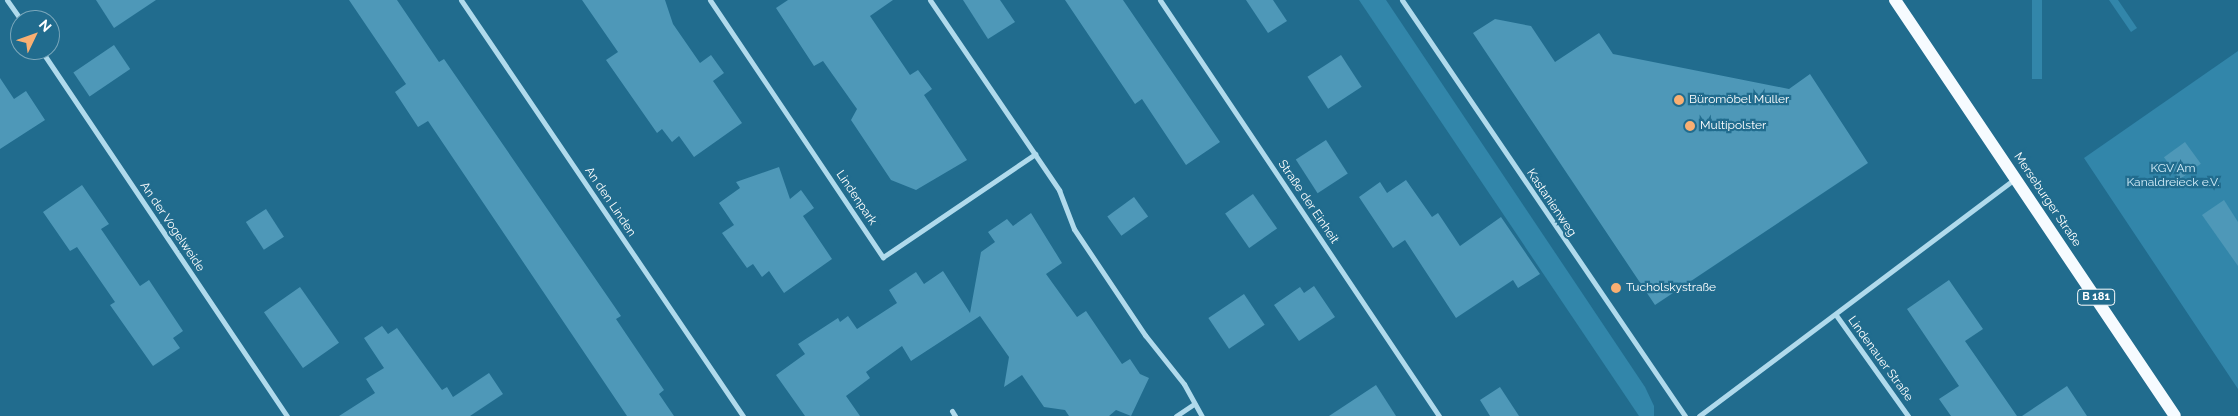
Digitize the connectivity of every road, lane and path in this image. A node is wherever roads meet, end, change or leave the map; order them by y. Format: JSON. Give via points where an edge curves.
{"nodes":[{"id":1,"x":460,"y":0,"type":"edge"},
{"id":2,"x":710,"y":0,"type":"edge"},
{"id":3,"x":930,"y":0,"type":"edge"},
{"id":4,"x":1160,"y":0,"type":"edge"},
{"id":5,"x":1402,"y":0,"type":"edge"},
{"id":6,"x":1895,"y":0,"type":"edge"},
{"id":7,"x":48,"y":60,"type":"edge"},
{"id":8,"x":1035,"y":154,"type":"junction"},
{"id":9,"x":2016,"y":178,"type":"junction"},
{"id":10,"x":1836,"y":315,"type":"junction"},
{"id":11,"x":1194,"y":404,"type":"junction"},
{"id":12,"x":287,"y":416,"type":"edge"},
{"id":13,"x":743,"y":416,"type":"edge"},
{"id":14,"x":1176,"y":416,"type":"edge"},
{"id":15,"x":1202,"y":416,"type":"edge"},
{"id":16,"x":1438,"y":416,"type":"edge"},
{"id":17,"x":1685,"y":416,"type":"edge"},
{"id":18,"x":1699,"y":416,"type":"edge"},
{"id":19,"x":1908,"y":416,"type":"edge"},
{"id":20,"x":2175,"y":416,"type":"edge"}],
"edges":[{"from":1,"to":13,"type":"street","name":"An den Linden"},
{"from":2,"to":8,"type":"street","name":"Lindenpark","via":[[883,256]]},
{"from":3,"to":8,"type":"street"},
{"from":4,"to":16,"type":"street","name":"Straße der Einheit"},
{"from":5,"to":17,"type":"street","name":"Kastanienweg"},
{"from":6,"to":9,"type":"main road","name":"Merseburger Straße","number":"B 181"},
{"from":7,"to":12,"type":"street","name":"An der Vogelweide"},
{"from":8,"to":11,"type":"street","via":[[1059,190],[1074,230],[1184,384]]},
{"from":9,"to":10,"type":"street"},
{"from":9,"to":20,"type":"main road","name":"Merseburger Straße","number":"B 181"},
{"from":10,"to":18,"type":"street"},
{"from":10,"to":19,"type":"street","name":"Lindenauer Straße"},
{"from":11,"to":14,"type":"street"},
{"from":11,"to":15,"type":"street"}]}
